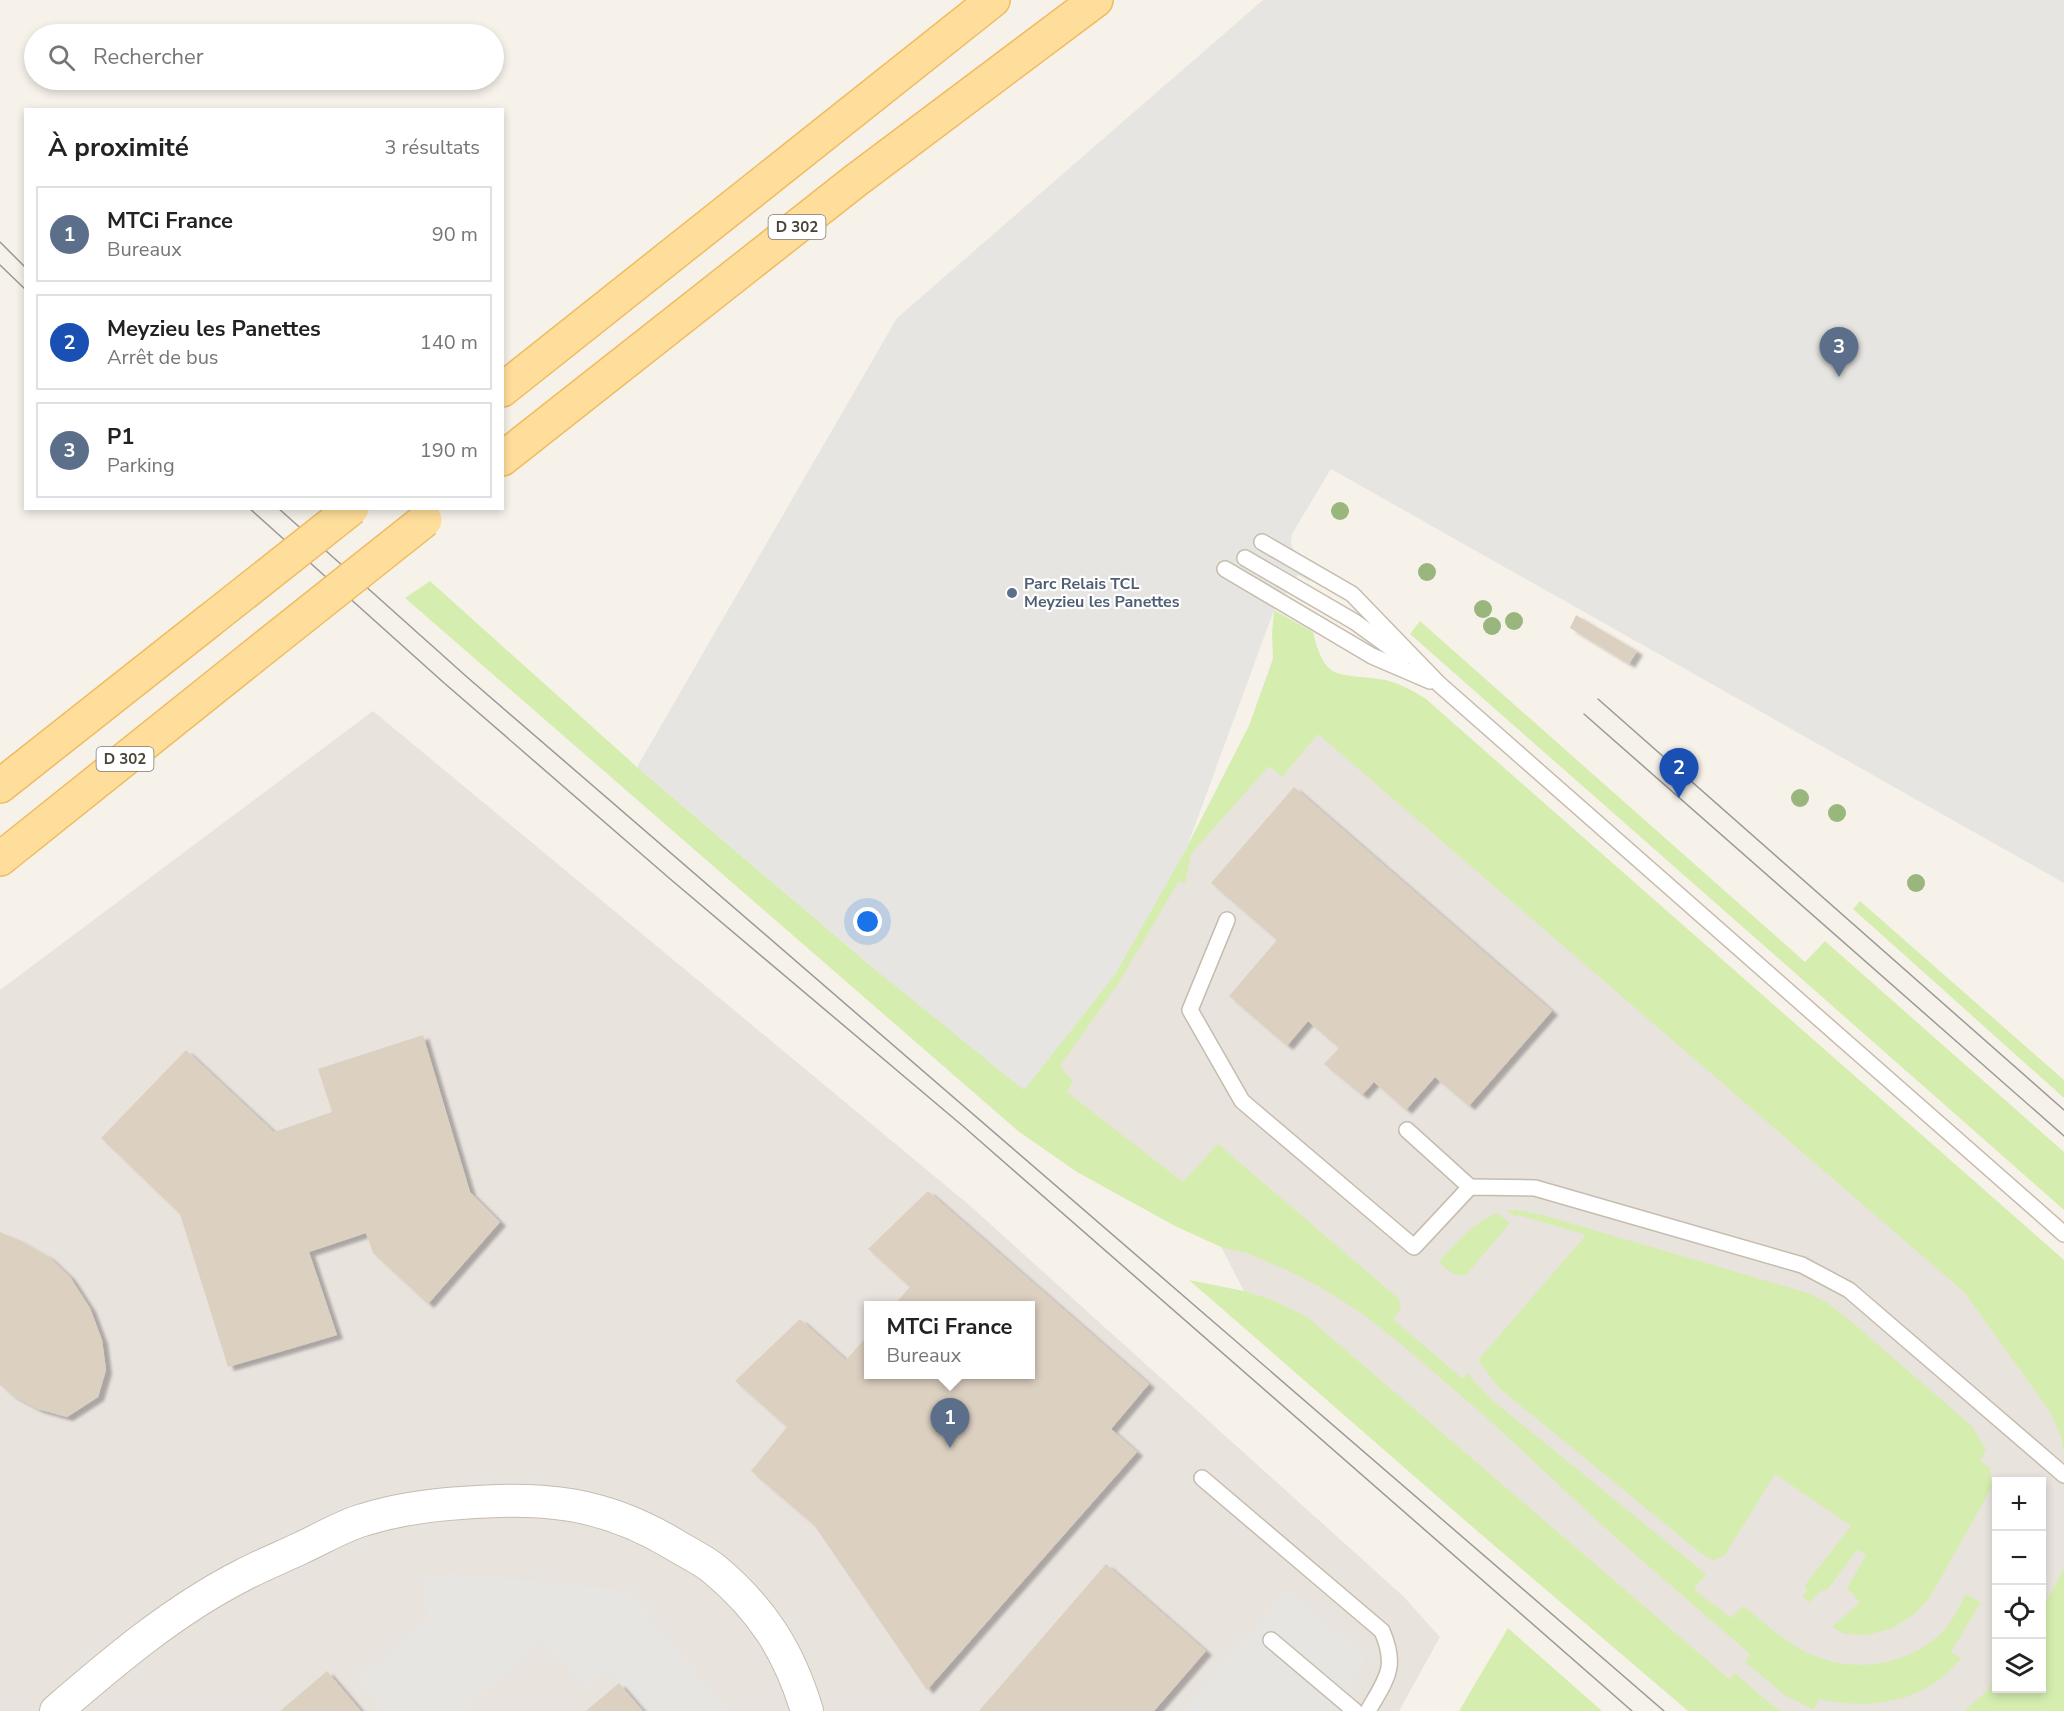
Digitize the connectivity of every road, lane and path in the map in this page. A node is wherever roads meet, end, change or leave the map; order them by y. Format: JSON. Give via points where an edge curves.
{"nodes":[{"id":1,"x":993,"y":0,"type":"edge"},
{"id":2,"x":1096,"y":0,"type":"edge"},
{"id":3,"x":504,"y":388,"type":"edge"},
{"id":4,"x":504,"y":457,"type":"edge"},
{"id":5,"x":349,"y":510,"type":"edge"},
{"id":6,"x":432,"y":514,"type":"edge"},
{"id":7,"x":1262,"y":542,"type":"dead end"},
{"id":8,"x":1245,"y":558,"type":"dead end"},
{"id":9,"x":1225,"y":568,"type":"dead end"},
{"id":10,"x":1439,"y":684,"type":"junction"},
{"id":11,"x":0,"y":786,"type":"edge"},
{"id":12,"x":0,"y":859,"type":"edge"},
{"id":13,"x":1227,"y":920,"type":"dead end"},
{"id":14,"x":1407,"y":1130,"type":"dead end"},
{"id":15,"x":1470,"y":1187,"type":"junction"},
{"id":16,"x":2064,"y":1234,"type":"edge"},
{"id":17,"x":2064,"y":1475,"type":"edge"},
{"id":18,"x":1202,"y":1478,"type":"dead end"},
{"id":19,"x":1271,"y":1640,"type":"dead end"},
{"id":20,"x":56,"y":1711,"type":"edge"},
{"id":21,"x":807,"y":1711,"type":"edge"},
{"id":22,"x":1354,"y":1711,"type":"edge"},
{"id":23,"x":1368,"y":1711,"type":"edge"}],
"edges":[{"from":1,"to":3,"type":"main road"},
{"from":2,"to":4,"type":"main road","number":"D 302","via":[[855,181]]},
{"from":5,"to":11,"type":"main road","bridge":true},
{"from":6,"to":12,"type":"main road","number":"D 302","bridge":true},
{"from":7,"to":10,"type":"lane","via":[[1352,594]]},
{"from":8,"to":10,"type":"lane","via":[[1355,622]]},
{"from":9,"to":10,"type":"lane","via":[[1372,656]]},
{"from":10,"to":16,"type":"lane"},
{"from":13,"to":15,"type":"lane","via":[[1190,1010],[1242,1101],[1414,1247]]},
{"from":14,"to":15,"type":"lane"},
{"from":15,"to":17,"type":"lane","via":[[1535,1188],[1802,1265],[1849,1290]]},
{"from":18,"to":23,"type":"lane","via":[[1382,1631],[1391,1666]]},
{"from":19,"to":22,"type":"lane"},
{"from":20,"to":21,"type":"street","via":[[172,1618],[242,1575],[362,1520],[429,1506],[502,1499],[554,1501],[610,1514],[647,1529],[712,1568],[750,1603],[771,1630],[797,1678]]}]}
